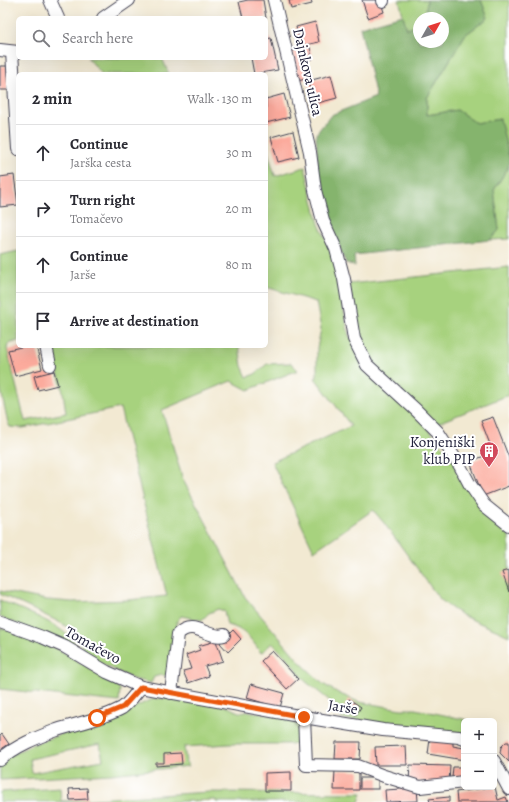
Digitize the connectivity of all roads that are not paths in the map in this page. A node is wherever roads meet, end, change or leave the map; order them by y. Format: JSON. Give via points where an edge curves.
{"nodes":[{"id":1,"x":50,"y":0,"type":"edge"},
{"id":2,"x":129,"y":0,"type":"edge"},
{"id":3,"x":274,"y":0,"type":"edge"},
{"id":4,"x":57,"y":16,"type":"edge"},
{"id":5,"x":106,"y":16,"type":"edge"},
{"id":6,"x":10,"y":52,"type":"edge"},
{"id":7,"x":16,"y":125,"type":"edge"},
{"id":8,"x":46,"y":348,"type":"edge"},
{"id":9,"x":50,"y":365,"type":"dead end"},
{"id":10,"x":509,"y":525,"type":"edge"},
{"id":11,"x":0,"y":622,"type":"edge"},
{"id":12,"x":224,"y":635,"type":"dead end"},
{"id":13,"x":141,"y":687,"type":"junction"},
{"id":14,"x":171,"y":693,"type":"junction"},
{"id":15,"x":304,"y":717,"type":"junction"},
{"id":16,"x":461,"y":738,"type":"edge"},
{"id":17,"x":0,"y":760,"type":"edge"},
{"id":18,"x":499,"y":778,"type":"edge"},
{"id":19,"x":461,"y":782,"type":"edge"},
{"id":20,"x":509,"y":790,"type":"edge"}],
"edges":[{"from":1,"to":4,"type":"street"},
{"from":2,"to":5,"type":"street"},
{"from":3,"to":10,"type":"street","name":"Dajnkova ulica","via":[[310,152],[315,190],[344,279],[354,339],[367,365],[438,432],[484,505]]},
{"from":6,"to":7,"type":"street"},
{"from":8,"to":9,"type":"street"},
{"from":11,"to":13,"type":"street","name":"Tomačevo","via":[[65,647],[107,672]]},
{"from":12,"to":14,"type":"street","via":[[220,637],[192,628],[182,630],[178,634]]},
{"from":13,"to":14,"type":"street","name":"Tomačevo"},
{"from":13,"to":17,"type":"street","via":[[123,707],[25,743]]},
{"from":14,"to":15,"type":"street","name":"Jarše"},
{"from":15,"to":16,"type":"street","name":"Jarše","via":[[383,730]]},
{"from":15,"to":19,"type":"street","via":[[306,765],[358,766],[420,787]]},
{"from":18,"to":20,"type":"street"}]}
